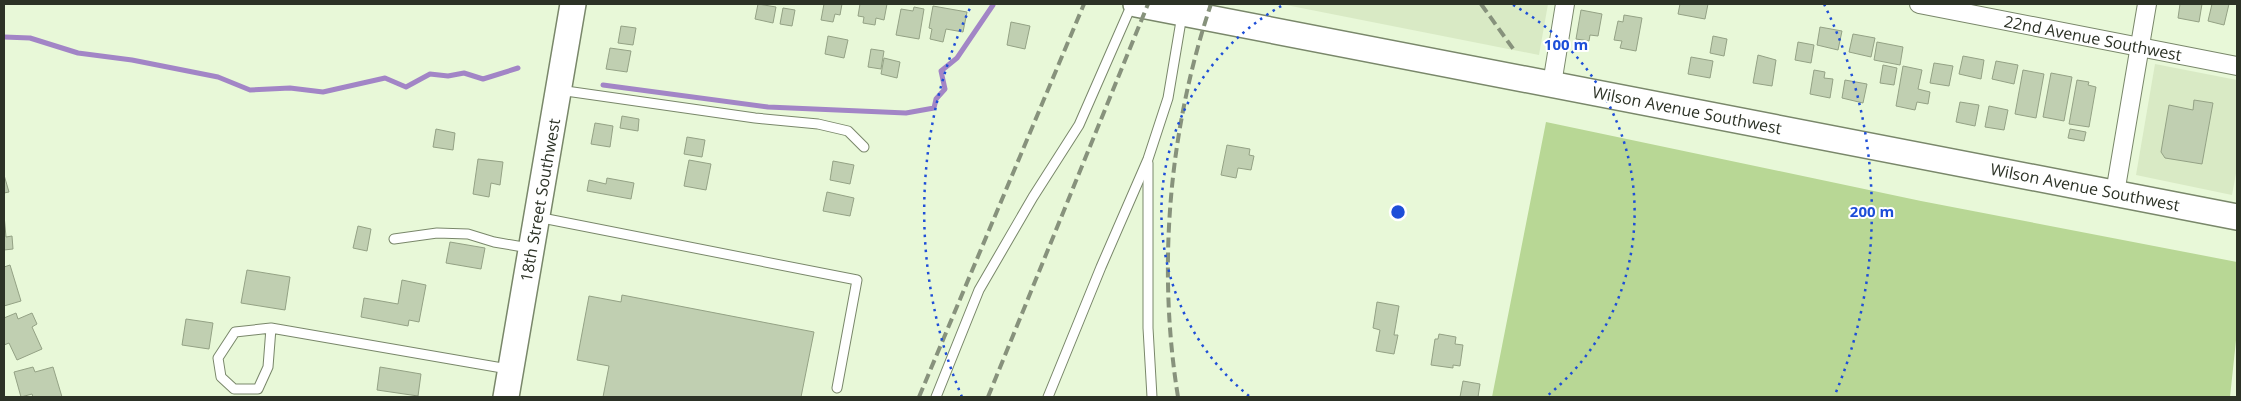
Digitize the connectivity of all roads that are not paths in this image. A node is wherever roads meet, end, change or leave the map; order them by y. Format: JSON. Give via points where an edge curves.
{"nodes":[{"id":1,"x":573,"y":4,"type":"edge"},
{"id":2,"x":1132,"y":4,"type":"edge"},
{"id":3,"x":1136,"y":4,"type":"edge"},
{"id":4,"x":1565,"y":4,"type":"edge"},
{"id":5,"x":1919,"y":4,"type":"edge"},
{"id":6,"x":2147,"y":4,"type":"edge"},
{"id":7,"x":1182,"y":12,"type":"junction"},
{"id":8,"x":2140,"y":47,"type":"junction"},
{"id":9,"x":2237,"y":66,"type":"edge"},
{"id":10,"x":1552,"y":84,"type":"junction"},
{"id":11,"x":559,"y":90,"type":"junction"},
{"id":12,"x":864,"y":147,"type":"dead end"},
{"id":13,"x":1148,"y":159,"type":"junction"},
{"id":14,"x":2114,"y":193,"type":"junction"},
{"id":15,"x":537,"y":217,"type":"junction"},
{"id":16,"x":2237,"y":217,"type":"edge"},
{"id":17,"x":394,"y":239,"type":"dead end"},
{"id":18,"x":532,"y":248,"type":"junction"},
{"id":19,"x":271,"y":328,"type":"junction"},
{"id":20,"x":511,"y":370,"type":"junction"},
{"id":21,"x":837,"y":388,"type":"dead end"},
{"id":22,"x":506,"y":397,"type":"edge"},
{"id":23,"x":936,"y":397,"type":"edge"},
{"id":24,"x":1048,"y":397,"type":"edge"},
{"id":25,"x":1152,"y":397,"type":"edge"}],
"edges":[{"from":1,"to":11,"type":"main road","name":"18th Street Southwest"},
{"from":2,"to":23,"type":"lane","via":[[1080,125],[979,290]]},
{"from":3,"to":7,"type":"main road","name":"Wilson Avenue Southwest"},
{"from":4,"to":10,"type":"street"},
{"from":5,"to":8,"type":"street","name":"22nd Avenue Southwest"},
{"from":6,"to":8,"type":"street"},
{"from":7,"to":10,"type":"main road","name":"Wilson Avenue Southwest"},
{"from":7,"to":13,"type":"lane","via":[[1168,98]]},
{"from":8,"to":9,"type":"street","name":"22nd Avenue Southwest"},
{"from":8,"to":14,"type":"street"},
{"from":10,"to":14,"type":"main road","name":"Wilson Avenue Southwest"},
{"from":11,"to":12,"type":"lane","via":[[736,116],[818,124],[848,131]]},
{"from":11,"to":15,"type":"main road","name":"18th Street Southwest"},
{"from":13,"to":24,"type":"lane"},
{"from":13,"to":25,"type":"lane","via":[[1148,328]]},
{"from":14,"to":16,"type":"main road","name":"Wilson Avenue Southwest"},
{"from":15,"to":18,"type":"main road","name":"18th Street Southwest"},
{"from":15,"to":21,"type":"lane","via":[[857,280]]},
{"from":17,"to":18,"type":"lane","via":[[437,232],[468,234]]},
{"from":18,"to":20,"type":"main road","name":"18th Street Southwest"},
{"from":19,"to":19,"type":"lane","via":[[235,332],[218,358],[221,377],[234,389],[258,389],[268,367]]},
{"from":19,"to":20,"type":"lane"},
{"from":20,"to":22,"type":"main road","name":"18th Street Southwest"}]}
